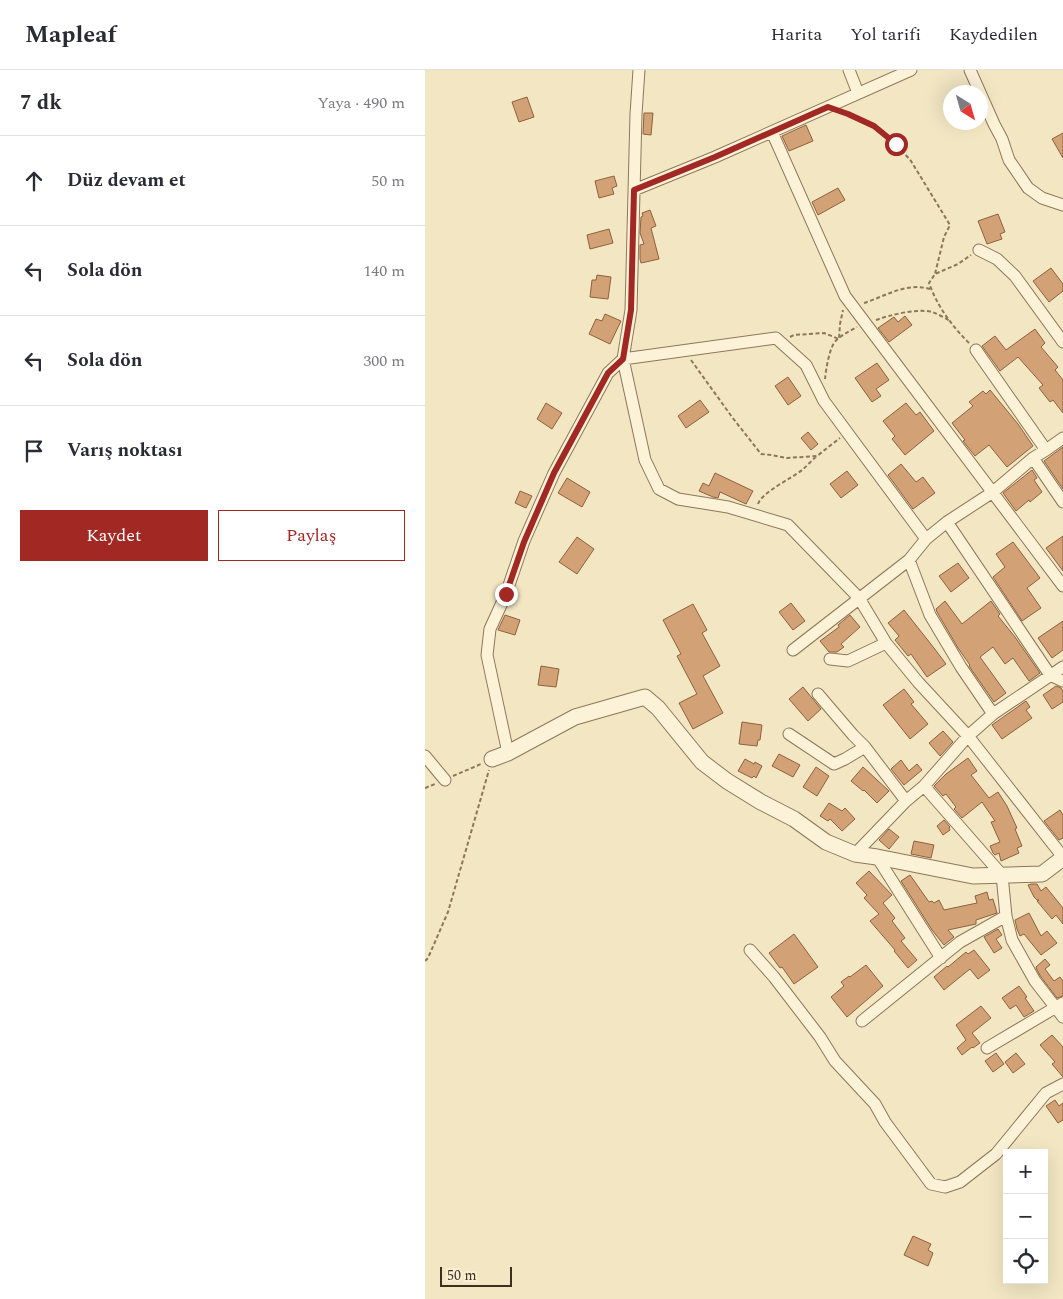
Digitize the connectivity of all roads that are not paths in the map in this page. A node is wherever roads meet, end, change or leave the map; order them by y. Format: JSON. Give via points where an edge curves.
{"nodes":[{"id":1,"x":639,"y":70,"type":"edge"},
{"id":2,"x":849,"y":70,"type":"edge"},
{"id":3,"x":911,"y":70,"type":"edge"},
{"id":4,"x":970,"y":70,"type":"edge"},
{"id":5,"x":858,"y":94,"type":"junction"},
{"id":6,"x":772,"y":132,"type":"junction"},
{"id":7,"x":634,"y":190,"type":"junction"},
{"id":8,"x":1063,"y":205,"type":"edge"},
{"id":9,"x":979,"y":250,"type":"road end"},
{"id":10,"x":1063,"y":342,"type":"edge"},
{"id":11,"x":976,"y":350,"type":"road end"},
{"id":12,"x":623,"y":359,"type":"junction"},
{"id":13,"x":1063,"y":438,"type":"edge"},
{"id":14,"x":1046,"y":450,"type":"junction"},
{"id":15,"x":1033,"y":458,"type":"junction"},
{"id":16,"x":993,"y":492,"type":"junction"},
{"id":17,"x":1063,"y":502,"type":"edge"},
{"id":18,"x":947,"y":522,"type":"junction"},
{"id":19,"x":926,"y":539,"type":"junction"},
{"id":20,"x":909,"y":560,"type":"junction"},
{"id":21,"x":1063,"y":586,"type":"edge"},
{"id":22,"x":859,"y":598,"type":"junction"},
{"id":23,"x":886,"y":643,"type":"junction"},
{"id":24,"x":793,"y":650,"type":"dead end"},
{"id":25,"x":831,"y":659,"type":"dead end"},
{"id":26,"x":1063,"y":667,"type":"edge"},
{"id":27,"x":1051,"y":675,"type":"junction"},
{"id":28,"x":1063,"y":681,"type":"edge"},
{"id":29,"x":818,"y":694,"type":"dead end"},
{"id":30,"x":993,"y":714,"type":"junction"},
{"id":31,"x":789,"y":734,"type":"dead end"},
{"id":32,"x":968,"y":736,"type":"junction"},
{"id":33,"x":865,"y":747,"type":"junction"},
{"id":34,"x":508,"y":753,"type":"junction"},
{"id":35,"x":425,"y":756,"type":"edge"},
{"id":36,"x":493,"y":759,"type":"road end"},
{"id":37,"x":445,"y":780,"type":"road end"},
{"id":38,"x":924,"y":786,"type":"junction"},
{"id":39,"x":906,"y":801,"type":"junction"},
{"id":40,"x":855,"y":854,"type":"junction"},
{"id":41,"x":877,"y":857,"type":"junction"},
{"id":42,"x":1063,"y":857,"type":"edge"},
{"id":43,"x":1002,"y":875,"type":"junction"},
{"id":44,"x":1006,"y":916,"type":"junction"},
{"id":45,"x":750,"y":950,"type":"dead end"},
{"id":46,"x":941,"y":958,"type":"junction"},
{"id":47,"x":1061,"y":1009,"type":"edge"},
{"id":48,"x":862,"y":1020,"type":"dead end"},
{"id":49,"x":987,"y":1048,"type":"dead end"},
{"id":50,"x":1063,"y":1084,"type":"edge"}],
"edges":[{"from":1,"to":7,"type":"street"},
{"from":2,"to":5,"type":"street"},
{"from":3,"to":5,"type":"street"},
{"from":4,"to":8,"type":"street","via":[[1018,174],[1028,188],[1042,198]]},
{"from":5,"to":6,"type":"street"},
{"from":6,"to":7,"type":"street"},
{"from":6,"to":16,"type":"street","via":[[850,302]]},
{"from":7,"to":12,"type":"street","via":[[631,310]]},
{"from":9,"to":10,"type":"street","via":[[997,259],[1015,276]]},
{"from":11,"to":14,"type":"street"},
{"from":12,"to":19,"type":"street","via":[[776,338],[806,365],[824,401]]},
{"from":12,"to":22,"type":"street","via":[[645,460],[659,490],[678,500],[728,507],[788,525]]},
{"from":12,"to":34,"type":"street","via":[[608,373],[554,473],[490,628],[487,655]]},
{"from":13,"to":14,"type":"street"},
{"from":14,"to":15,"type":"street"},
{"from":15,"to":16,"type":"street"},
{"from":15,"to":17,"type":"street"},
{"from":16,"to":18,"type":"street"},
{"from":16,"to":21,"type":"street"},
{"from":18,"to":19,"type":"street"},
{"from":18,"to":27,"type":"street"},
{"from":19,"to":20,"type":"street"},
{"from":20,"to":22,"type":"street"},
{"from":20,"to":30,"type":"street","via":[[930,614]]},
{"from":22,"to":23,"type":"street"},
{"from":22,"to":24,"type":"street"},
{"from":23,"to":25,"type":"street","via":[[848,661]]},
{"from":23,"to":32,"type":"street"},
{"from":26,"to":27,"type":"street"},
{"from":27,"to":28,"type":"street"},
{"from":27,"to":30,"type":"street"},
{"from":29,"to":33,"type":"street"},
{"from":30,"to":32,"type":"street"},
{"from":31,"to":33,"type":"street","via":[[833,764]]},
{"from":32,"to":38,"type":"street"},
{"from":32,"to":42,"type":"street"},
{"from":33,"to":39,"type":"street"},
{"from":34,"to":36,"type":"street"},
{"from":34,"to":40,"type":"street","via":[[575,718],[645,697],[658,708],[702,762],[727,782],[795,819],[826,842]]},
{"from":35,"to":37,"type":"street"},
{"from":38,"to":39,"type":"street"},
{"from":38,"to":43,"type":"street"},
{"from":39,"to":40,"type":"street"},
{"from":40,"to":41,"type":"street"},
{"from":41,"to":43,"type":"street","via":[[973,876]]},
{"from":41,"to":46,"type":"street"},
{"from":42,"to":43,"type":"street","via":[[1042,874]]},
{"from":43,"to":44,"type":"street"},
{"from":44,"to":46,"type":"street","via":[[961,942]]},
{"from":44,"to":47,"type":"street","via":[[1011,940],[1035,981]]},
{"from":45,"to":50,"type":"street","via":[[820,1037],[835,1061],[875,1104],[931,1184],[945,1187],[960,1182],[996,1154],[1046,1093]]},
{"from":46,"to":48,"type":"street"},
{"from":47,"to":49,"type":"street"}]}
